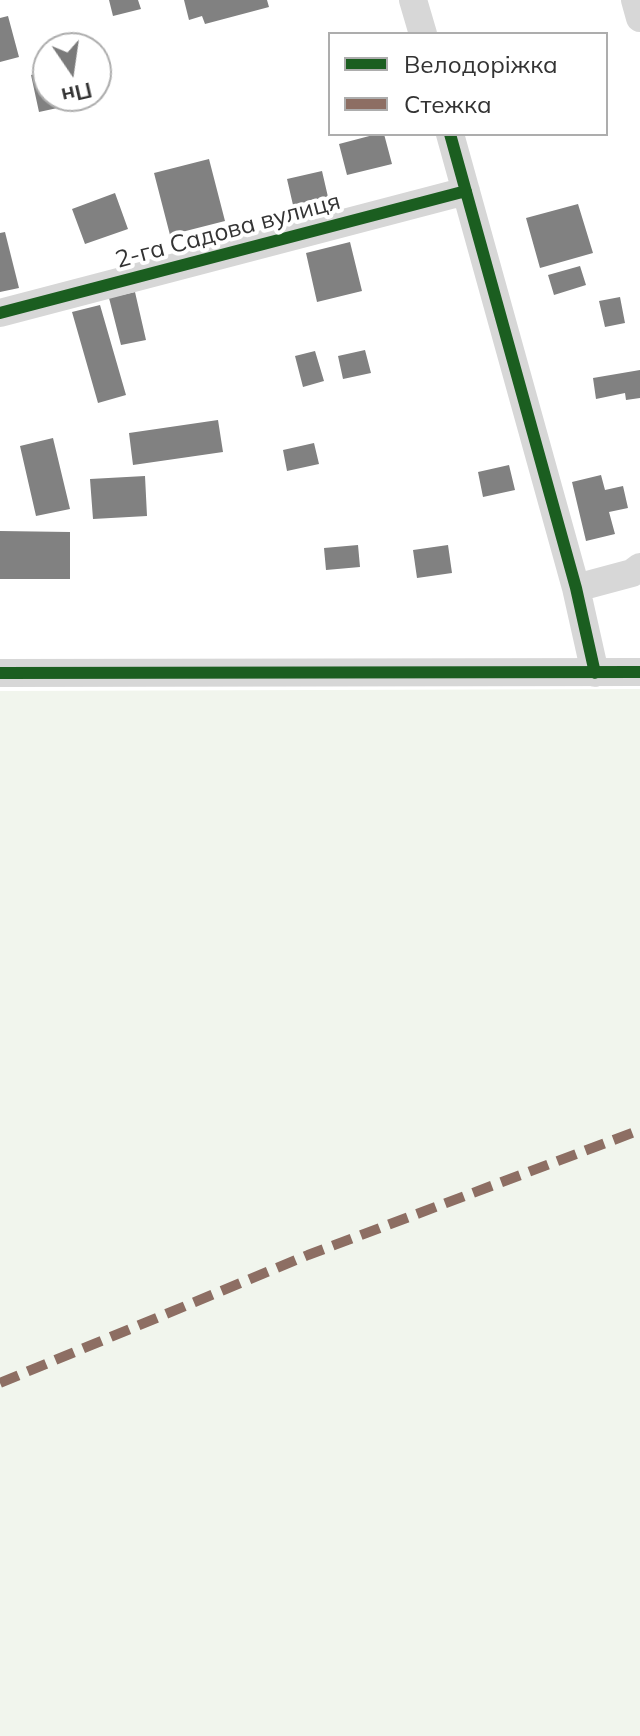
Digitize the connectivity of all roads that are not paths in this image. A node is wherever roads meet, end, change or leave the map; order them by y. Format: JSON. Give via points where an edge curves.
{"nodes":[{"id":1,"x":413,"y":0,"type":"edge"},
{"id":2,"x":635,"y":0,"type":"edge"},
{"id":3,"x":640,"y":18,"type":"edge"},
{"id":4,"x":422,"y":32,"type":"edge"},
{"id":5,"x":451,"y":136,"type":"edge"},
{"id":6,"x":466,"y":191,"type":"junction"},
{"id":7,"x":0,"y":313,"type":"edge"},
{"id":8,"x":640,"y":567,"type":"edge"},
{"id":9,"x":576,"y":588,"type":"junction"},
{"id":10,"x":640,"y":672,"type":"edge"},
{"id":11,"x":0,"y":673,"type":"edge"},
{"id":12,"x":595,"y":673,"type":"junction"}],
"edges":[{"from":1,"to":4,"type":"street"},
{"from":2,"to":3,"type":"street"},
{"from":5,"to":6,"type":"street"},
{"from":6,"to":7,"type":"street","name":"2-га Садова вулиця"},
{"from":6,"to":9,"type":"street"},
{"from":8,"to":9,"type":"street"},
{"from":9,"to":12,"type":"street"},
{"from":10,"to":12,"type":"street"},
{"from":11,"to":12,"type":"street"}]}
